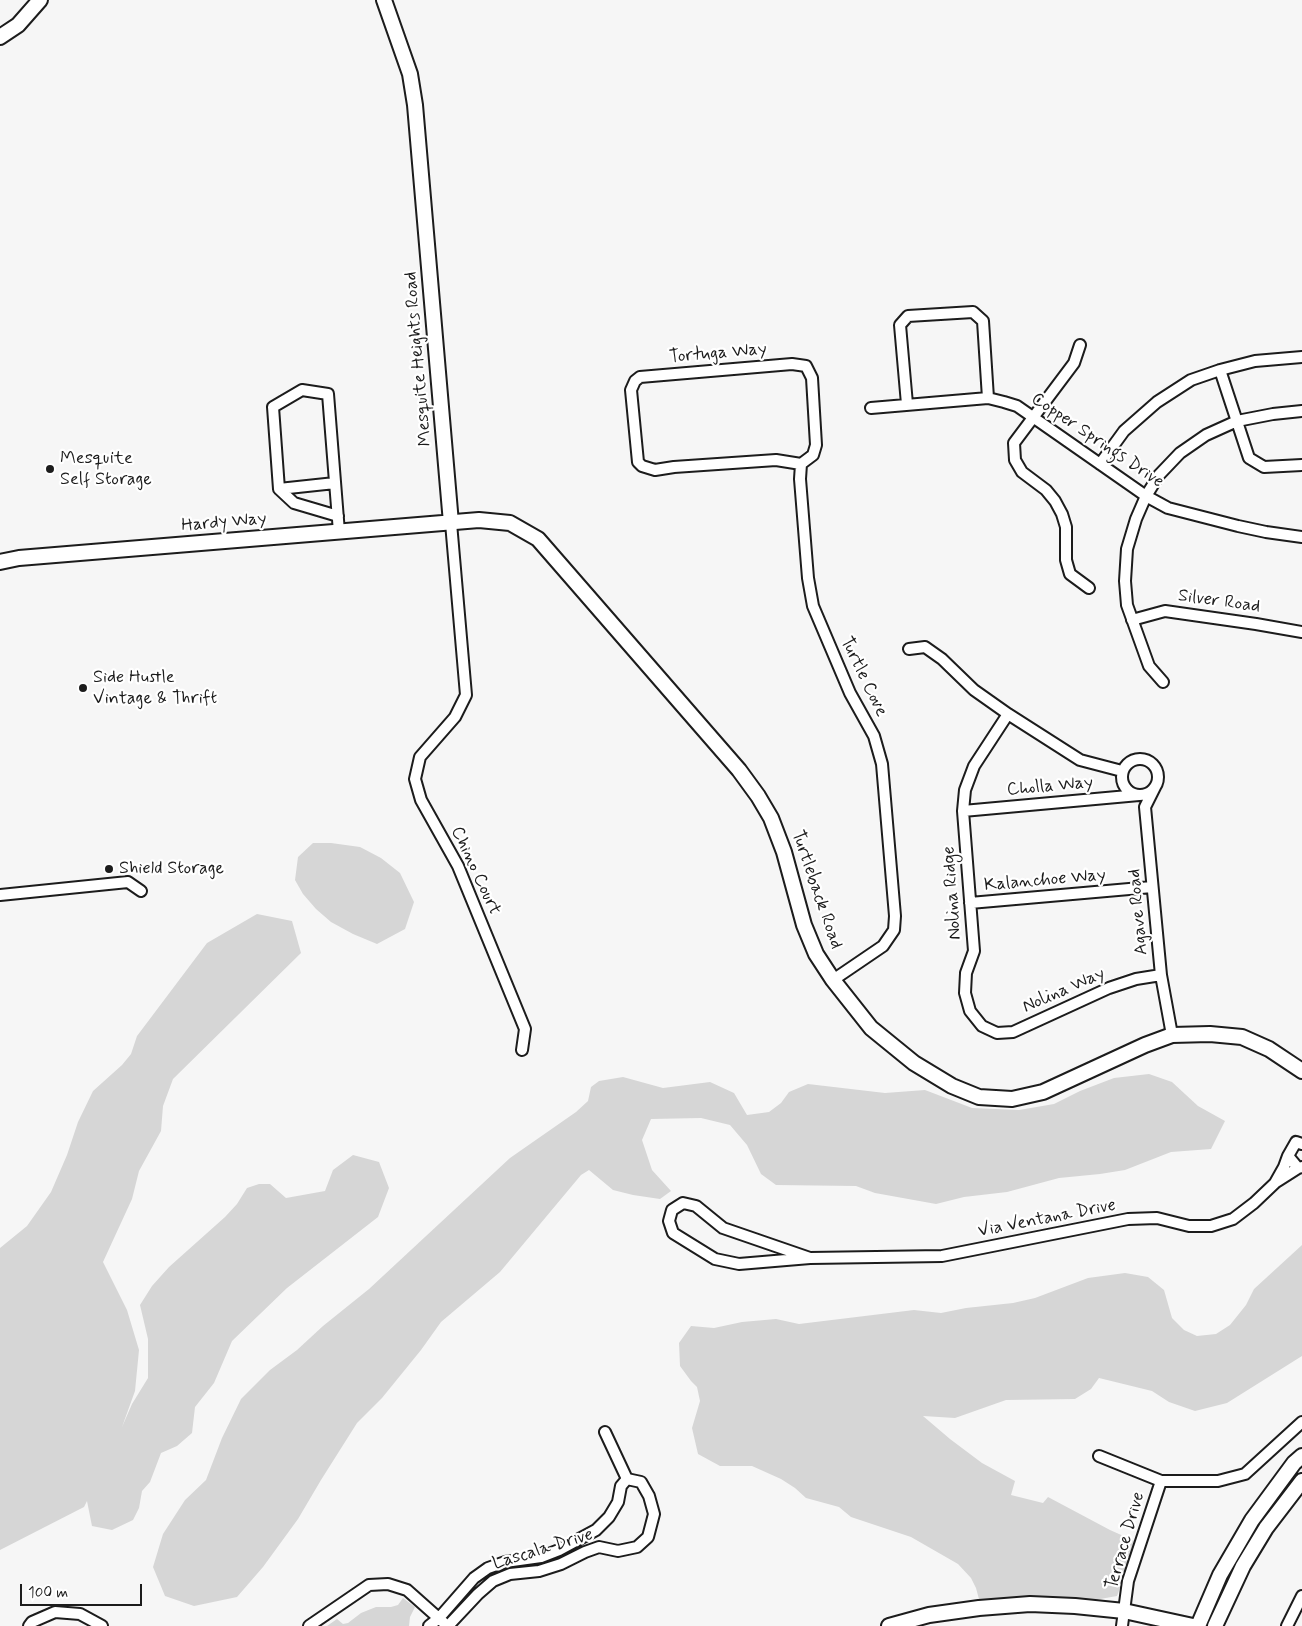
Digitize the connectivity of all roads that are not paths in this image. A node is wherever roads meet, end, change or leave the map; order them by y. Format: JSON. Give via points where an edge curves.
{"nodes":[{"id":1,"x":40,"y":0,"type":"edge"},
{"id":2,"x":384,"y":0,"type":"edge"},
{"id":3,"x":0,"y":37,"type":"edge"},
{"id":4,"x":1080,"y":345,"type":"dead end"},
{"id":5,"x":1302,"y":358,"type":"edge"},
{"id":6,"x":1220,"y":370,"type":"junction"},
{"id":7,"x":988,"y":398,"type":"junction"},
{"id":8,"x":907,"y":404,"type":"junction"},
{"id":9,"x":871,"y":408,"type":"dead end"},
{"id":10,"x":1302,"y":411,"type":"edge"},
{"id":11,"x":1033,"y":418,"type":"junction"},
{"id":12,"x":1237,"y":421,"type":"junction"},
{"id":13,"x":801,"y":464,"type":"junction"},
{"id":14,"x":1100,"y":464,"type":"junction"},
{"id":15,"x":1302,"y":465,"type":"edge"},
{"id":16,"x":335,"y":483,"type":"junction"},
{"id":17,"x":280,"y":489,"type":"junction"},
{"id":18,"x":1146,"y":496,"type":"junction"},
{"id":19,"x":338,"y":516,"type":"junction"},
{"id":20,"x":452,"y":522,"type":"junction"},
{"id":21,"x":339,"y":532,"type":"junction"},
{"id":22,"x":1302,"y":537,"type":"edge"},
{"id":23,"x":0,"y":562,"type":"edge"},
{"id":24,"x":1089,"y":588,"type":"dead end"},
{"id":25,"x":1132,"y":620,"type":"junction"},
{"id":26,"x":1302,"y":632,"type":"edge"},
{"id":27,"x":909,"y":649,"type":"dead end"},
{"id":28,"x":1163,"y":682,"type":"dead end"},
{"id":29,"x":1008,"y":714,"type":"junction"},
{"id":30,"x":455,"y":717,"type":"joint"},
{"id":31,"x":1122,"y":771,"type":"junction"},
{"id":32,"x":1155,"y":787,"type":"junction"},
{"id":33,"x":1139,"y":795,"type":"junction"},
{"id":34,"x":963,"y":811,"type":"junction"},
{"id":35,"x":1152,"y":888,"type":"junction"},
{"id":36,"x":141,"y":892,"type":"dead end"},
{"id":37,"x":0,"y":895,"type":"edge"},
{"id":38,"x":970,"y":903,"type":"junction"},
{"id":39,"x":1161,"y":975,"type":"junction"},
{"id":40,"x":833,"y":980,"type":"junction"},
{"id":41,"x":982,"y":1026,"type":"joint"},
{"id":42,"x":1172,"y":1035,"type":"junction"},
{"id":43,"x":522,"y":1050,"type":"dead end"},
{"id":44,"x":1302,"y":1071,"type":"edge"},
{"id":45,"x":1302,"y":1144,"type":"edge"},
{"id":46,"x":1288,"y":1156,"type":"junction"},
{"id":47,"x":1300,"y":1167,"type":"edge"},
{"id":48,"x":1275,"y":1183,"type":"junction"},
{"id":49,"x":810,"y":1258,"type":"junction"},
{"id":50,"x":1302,"y":1422,"type":"edge"},
{"id":51,"x":605,"y":1432,"type":"dead end"},
{"id":52,"x":1099,"y":1456,"type":"dead end"},
{"id":53,"x":1302,"y":1456,"type":"edge"},
{"id":54,"x":627,"y":1479,"type":"junction"},
{"id":55,"x":1161,"y":1481,"type":"junction"},
{"id":56,"x":1302,"y":1481,"type":"edge"},
{"id":57,"x":1302,"y":1596,"type":"edge"},
{"id":58,"x":1124,"y":1612,"type":"junction"},
{"id":59,"x":439,"y":1618,"type":"junction"},
{"id":60,"x":29,"y":1626,"type":"edge"},
{"id":61,"x":102,"y":1626,"type":"edge"},
{"id":62,"x":309,"y":1626,"type":"edge"},
{"id":63,"x":430,"y":1626,"type":"edge"},
{"id":64,"x":447,"y":1626,"type":"edge"},
{"id":65,"x":889,"y":1626,"type":"edge"},
{"id":66,"x":1122,"y":1626,"type":"edge"},
{"id":67,"x":1193,"y":1626,"type":"edge"},
{"id":68,"x":1198,"y":1626,"type":"edge"},
{"id":69,"x":1215,"y":1626,"type":"edge"},
{"id":70,"x":1287,"y":1626,"type":"edge"}],
"edges":[{"from":1,"to":3,"type":"main road","via":[[18,25]]},
{"from":2,"to":20,"type":"main road","name":"Mesquite Heights Road","via":[[410,74],[416,105]]},
{"from":4,"to":11,"type":"street","via":[[1074,363]]},
{"from":5,"to":6,"type":"street","via":[[1255,361]]},
{"from":6,"to":12,"type":"street"},
{"from":6,"to":14,"type":"street","via":[[1191,380],[1157,402],[1124,431]]},
{"from":7,"to":8,"type":"street","name":"Copper Springs Drive"},
{"from":7,"to":8,"type":"street","via":[[983,321],[973,312],[908,316],[900,325]]},
{"from":7,"to":11,"type":"street","name":"Copper Springs Drive","via":[[1017,406]]},
{"from":8,"to":9,"type":"street","name":"Copper Springs Drive"},
{"from":10,"to":12,"type":"street"},
{"from":11,"to":14,"type":"street","name":"Copper Springs Drive"},
{"from":11,"to":24,"type":"street","via":[[1014,443],[1015,460],[1022,472],[1055,501],[1066,527],[1066,560],[1070,574]]},
{"from":12,"to":15,"type":"street","via":[[1249,458],[1264,467]]},
{"from":12,"to":18,"type":"street","via":[[1206,435],[1180,453],[1159,475]]},
{"from":13,"to":13,"type":"street","name":"Tortuga Way","via":[[813,455],[816,446],[812,378],[806,366],[792,364],[640,377],[635,381],[631,390],[638,462],[642,466],[655,470],[776,460]]},
{"from":13,"to":40,"type":"street","name":"Turtle Cove","via":[[802,508],[813,606],[850,693],[874,736],[882,764],[895,916],[894,930],[883,946]]},
{"from":14,"to":18,"type":"street","name":"Copper Springs Drive"},
{"from":16,"to":17,"type":"street"},
{"from":16,"to":17,"type":"street","via":[[328,394],[302,390],[273,407]]},
{"from":16,"to":19,"type":"street"},
{"from":17,"to":19,"type":"street","via":[[294,503]]},
{"from":18,"to":22,"type":"street","name":"Copper Springs Drive","via":[[1168,508],[1247,528]]},
{"from":18,"to":25,"type":"street","via":[[1127,549],[1125,582]]},
{"from":19,"to":21,"type":"street"},
{"from":20,"to":21,"type":"main road","name":"Hardy Way"},
{"from":20,"to":30,"type":"street","name":"Mesquite Heights Road","via":[[466,695]]},
{"from":20,"to":40,"type":"main road","name":"Turtleback Road","via":[[510,523],[538,539],[739,770],[771,818],[813,948]]},
{"from":21,"to":23,"type":"main road","name":"Hardy Way"},
{"from":25,"to":26,"type":"street","name":"Silver Road","via":[[1165,611]]},
{"from":25,"to":28,"type":"street","via":[[1149,666]]},
{"from":27,"to":29,"type":"street","via":[[925,647],[974,690]]},
{"from":29,"to":31,"type":"street","via":[[1080,760]]},
{"from":29,"to":34,"type":"street","name":"Nolina Ridge","via":[[974,766],[965,790]]},
{"from":30,"to":43,"type":"street","name":"Chino Court","via":[[420,757],[415,779],[421,800],[458,866],[525,1029]]},
{"from":31,"to":32,"type":"street","via":[[1136,760],[1150,762],[1158,775]]},
{"from":31,"to":33,"type":"street","via":[[1125,788]]},
{"from":32,"to":33,"type":"street","via":[[1151,792]]},
{"from":32,"to":35,"type":"street","name":"Agave Road","via":[[1145,807]]},
{"from":33,"to":34,"type":"street","name":"Cholla Way"},
{"from":34,"to":38,"type":"street","name":"Nolina Ridge"},
{"from":35,"to":38,"type":"street","name":"Kalanchoe Way"},
{"from":35,"to":39,"type":"street","name":"Agave Road"},
{"from":36,"to":37,"type":"street","via":[[128,882]]},
{"from":38,"to":41,"type":"street","name":"Nolina Ridge","via":[[974,951],[966,973],[965,993],[970,1010]]},
{"from":39,"to":41,"type":"street","name":"Nolina Way","via":[[1109,988],[1014,1032],[997,1033]]},
{"from":39,"to":42,"type":"street","name":"Agave Road"},
{"from":40,"to":42,"type":"main road","name":"Turtleback Road","via":[[871,1028],[914,1064],[979,1098],[1012,1099],[1043,1092]]},
{"from":42,"to":44,"type":"main road","name":"Turtleback Road","via":[[1242,1037],[1269,1049]]},
{"from":45,"to":46,"type":"street","via":[[1296,1142]]},
{"from":46,"to":47,"type":"street"},
{"from":46,"to":48,"type":"street","name":"Via Ventana Drive"},
{"from":47,"to":48,"type":"street","name":"Via Ventana Drive"},
{"from":48,"to":49,"type":"street","name":"Via Ventana Drive","via":[[1233,1220],[1211,1226],[1189,1226],[1157,1218],[1128,1219],[942,1256]]},
{"from":49,"to":49,"type":"street","name":"Via Ventana Drive","via":[[723,1228],[696,1206],[683,1203],[672,1210],[669,1221],[673,1233],[715,1259],[739,1264]]},
{"from":50,"to":55,"type":"street","via":[[1246,1474],[1218,1481]]},
{"from":51,"to":54,"type":"street"},
{"from":52,"to":55,"type":"street"},
{"from":53,"to":68,"type":"main road","via":[[1252,1520],[1220,1575]]},
{"from":54,"to":59,"type":"street","name":"Lascala Drive","via":[[621,1486],[618,1502],[609,1518],[596,1530],[541,1557],[488,1568],[474,1578]]},
{"from":54,"to":64,"type":"street","name":"Lascala Drive","via":[[641,1482],[654,1514],[648,1537],[637,1547],[618,1551],[599,1547],[561,1564],[539,1571],[510,1574],[493,1581]]},
{"from":55,"to":58,"type":"street","name":"Terrace Drive","via":[[1128,1581]]},
{"from":56,"to":69,"type":"main road","via":[[1266,1528],[1243,1566]]},
{"from":57,"to":70,"type":"street"},
{"from":58,"to":65,"type":"main road","via":[[1075,1606],[1013,1605],[929,1615]]},
{"from":58,"to":66,"type":"street","name":"Terrace Drive"},
{"from":58,"to":67,"type":"main road"},
{"from":59,"to":62,"type":"street","name":"Lascala Drive","via":[[407,1590],[388,1584],[370,1585]]},
{"from":59,"to":63,"type":"street","name":"Lascala Drive"},
{"from":59,"to":64,"type":"street","name":"Lascala Drive"},
{"from":60,"to":61,"type":"street","via":[[55,1612],[80,1614]]}]}
